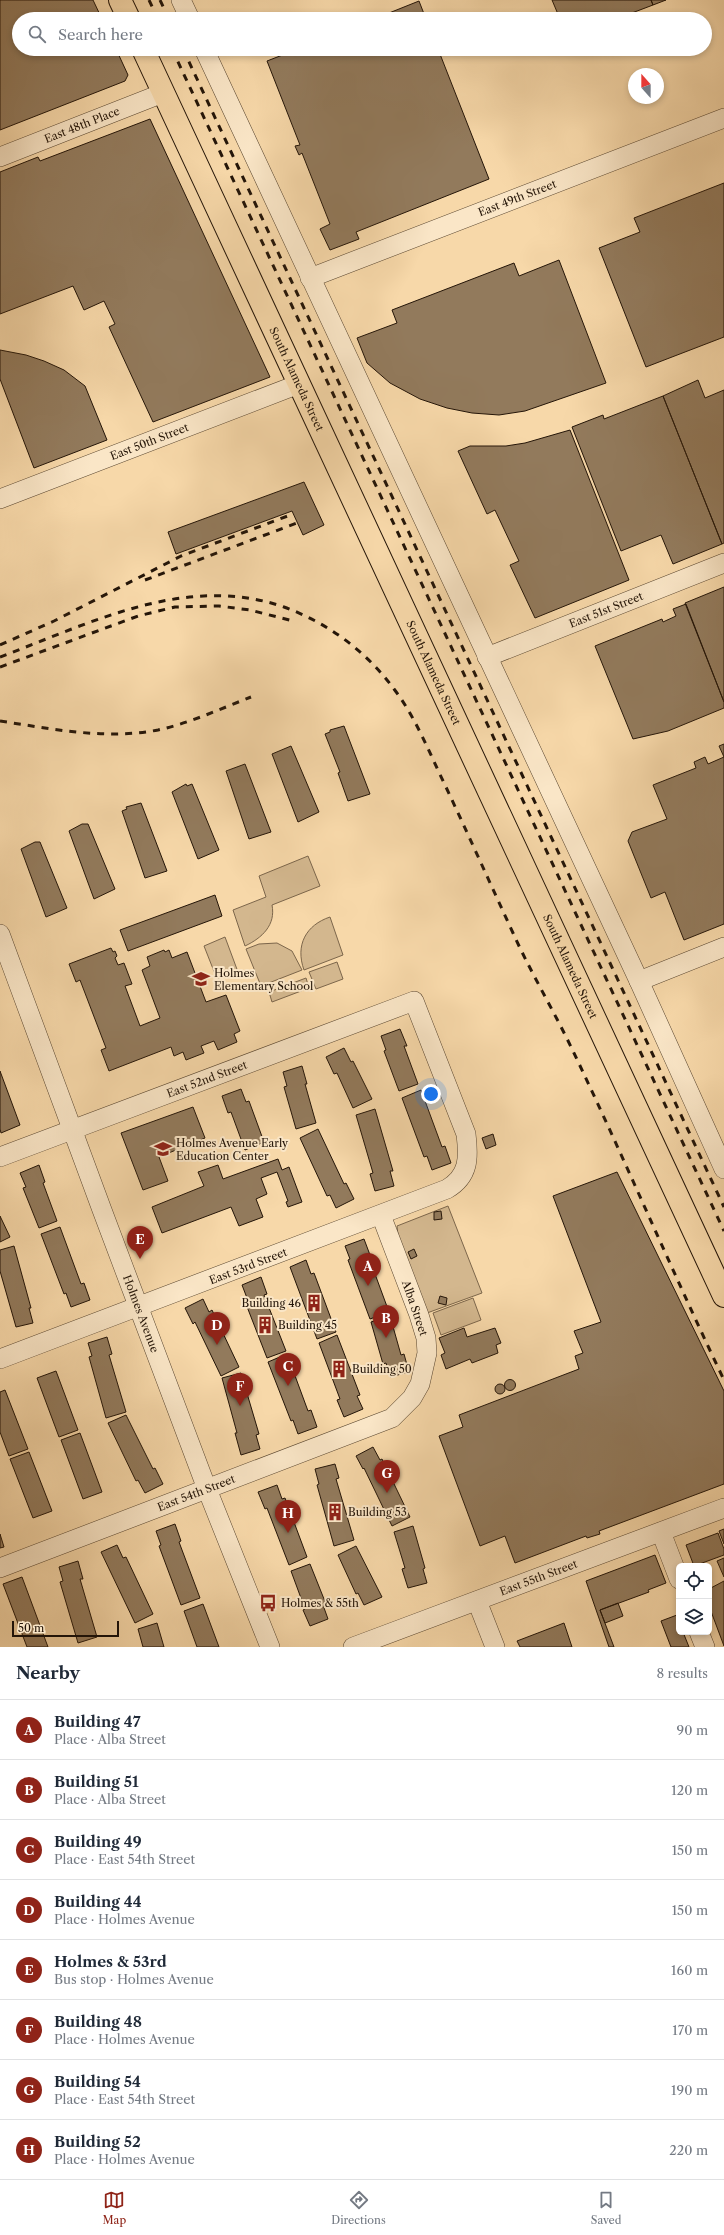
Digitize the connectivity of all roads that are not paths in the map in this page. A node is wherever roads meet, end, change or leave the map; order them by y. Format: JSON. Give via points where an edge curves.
{"nodes":[{"id":1,"x":120,"y":0,"type":"edge"},
{"id":2,"x":181,"y":0,"type":"edge"},
{"id":3,"x":126,"y":12,"type":"edge"},
{"id":4,"x":187,"y":12,"type":"edge"},
{"id":5,"x":146,"y":56,"type":"edge"},
{"id":6,"x":207,"y":56,"type":"edge"},
{"id":7,"x":164,"y":93,"type":"junction"},
{"id":8,"x":724,"y":118,"type":"edge"},
{"id":9,"x":0,"y":157,"type":"edge"},
{"id":10,"x":310,"y":278,"type":"junction"},
{"id":11,"x":299,"y":384,"type":"junction"},
{"id":12,"x":0,"y":499,"type":"edge"},
{"id":13,"x":724,"y":563,"type":"edge"},
{"id":14,"x":487,"y":657,"type":"junction"},
{"id":15,"x":0,"y":934,"type":"edge"},
{"id":16,"x":724,"y":947,"type":"edge"},
{"id":17,"x":639,"y":981,"type":"junction"},
{"id":18,"x":414,"y":1001,"type":"joint"},
{"id":19,"x":72,"y":1130,"type":"junction"},
{"id":20,"x":0,"y":1157,"type":"edge"},
{"id":21,"x":724,"y":1169,"type":"edge"},
{"id":22,"x":381,"y":1215,"type":"junction"},
{"id":23,"x":724,"y":1296,"type":"edge"},
{"id":24,"x":139,"y":1307,"type":"junction"},
{"id":25,"x":0,"y":1359,"type":"edge"},
{"id":26,"x":392,"y":1418,"type":"joint"},
{"id":27,"x":207,"y":1489,"type":"junction"},
{"id":28,"x":724,"y":1508,"type":"edge"},
{"id":29,"x":661,"y":1532,"type":"junction"},
{"id":30,"x":0,"y":1568,"type":"edge"},
{"id":31,"x":676,"y":1571,"type":"edge"},
{"id":32,"x":477,"y":1601,"type":"junction"},
{"id":33,"x":700,"y":1635,"type":"edge"},
{"id":34,"x":270,"y":1647,"type":"edge"},
{"id":35,"x":353,"y":1647,"type":"edge"},
{"id":36,"x":495,"y":1647,"type":"edge"},
{"id":37,"x":705,"y":1647,"type":"edge"}],
"edges":[{"from":1,"to":3,"type":"main road"},
{"from":2,"to":4,"type":"street"},
{"from":5,"to":7,"type":"main road","name":"South Alameda Street"},
{"from":6,"to":10,"type":"street"},
{"from":7,"to":9,"type":"street","name":"East 48th Place"},
{"from":7,"to":11,"type":"main road","name":"South Alameda Street"},
{"from":8,"to":10,"type":"street","name":"East 49th Street"},
{"from":10,"to":14,"type":"street"},
{"from":11,"to":12,"type":"street","name":"East 50th Street"},
{"from":11,"to":23,"type":"main road","name":"South Alameda Street"},
{"from":13,"to":14,"type":"street","name":"East 51st Street"},
{"from":14,"to":17,"type":"street"},
{"from":15,"to":19,"type":"street","name":"Holmes Avenue"},
{"from":16,"to":17,"type":"street"},
{"from":17,"to":21,"type":"street"},
{"from":18,"to":19,"type":"street","name":"East 52nd Street"},
{"from":18,"to":22,"type":"street","name":"East 53rd Street","via":[[466,1134],[466,1169],[459,1181],[448,1189]]},
{"from":19,"to":20,"type":"street","name":"East 52nd Street"},
{"from":19,"to":24,"type":"street","name":"Holmes Avenue"},
{"from":22,"to":24,"type":"street","name":"East 53rd Street"},
{"from":22,"to":26,"type":"street","name":"Alba Street","via":[[418,1315],[426,1346],[420,1384],[412,1398]]},
{"from":24,"to":25,"type":"street","name":"East 53rd Street"},
{"from":24,"to":27,"type":"street","name":"Holmes Avenue"},
{"from":26,"to":27,"type":"street","name":"East 54th Street"},
{"from":27,"to":30,"type":"street","name":"East 54th Street"},
{"from":27,"to":34,"type":"street","name":"Holmes Avenue"},
{"from":28,"to":29,"type":"street","name":"East 55th Street"},
{"from":29,"to":31,"type":"street"},
{"from":29,"to":32,"type":"street","name":"East 55th Street"},
{"from":32,"to":35,"type":"street","name":"East 55th Street"},
{"from":32,"to":36,"type":"street"},
{"from":33,"to":37,"type":"street"}]}
